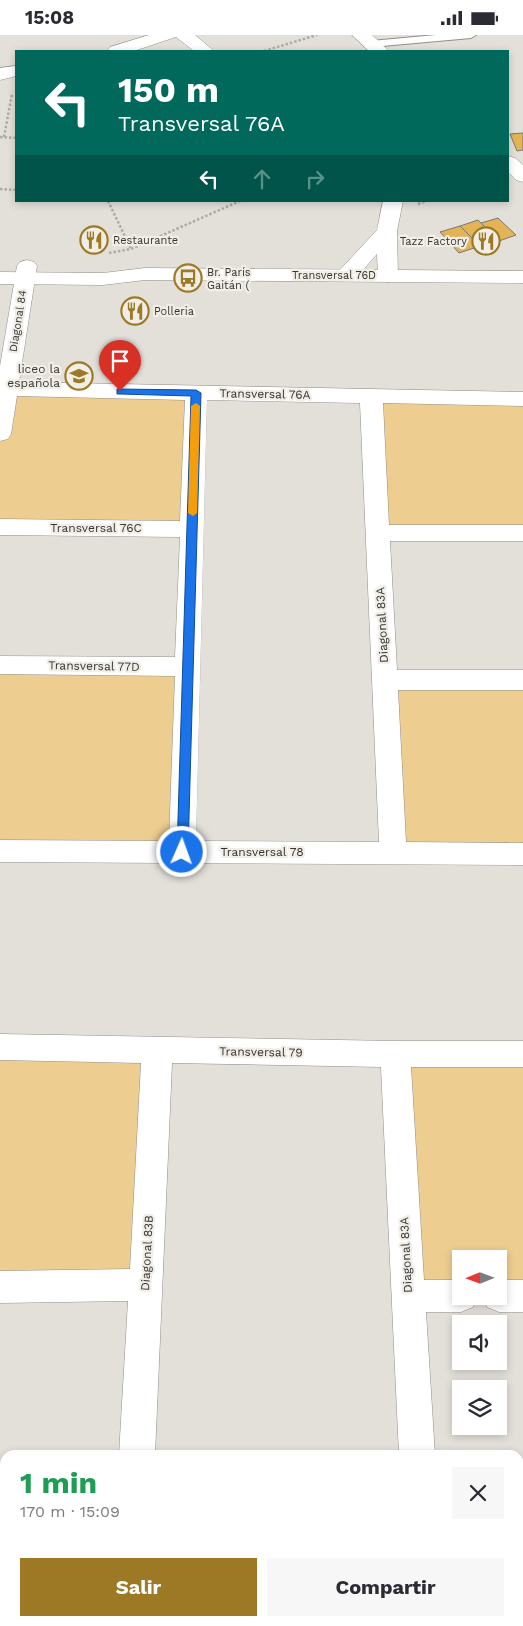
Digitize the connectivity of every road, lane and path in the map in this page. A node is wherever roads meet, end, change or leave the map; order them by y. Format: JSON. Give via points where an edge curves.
{"nodes":[{"id":1,"x":168,"y":35,"type":"edge"},
{"id":2,"x":183,"y":35,"type":"edge"},
{"id":3,"x":317,"y":35,"type":"edge"},
{"id":4,"x":471,"y":35,"type":"edge"},
{"id":5,"x":370,"y":43,"type":"edge"},
{"id":6,"x":119,"y":50,"type":"edge"},
{"id":7,"x":204,"y":50,"type":"edge"},
{"id":8,"x":267,"y":50,"type":"edge"},
{"id":9,"x":15,"y":71,"type":"edge"},
{"id":10,"x":0,"y":73,"type":"edge"},
{"id":11,"x":13,"y":90,"type":"dead end"},
{"id":12,"x":0,"y":137,"type":"edge"},
{"id":13,"x":4,"y":137,"type":"junction"},
{"id":14,"x":15,"y":138,"type":"edge"},
{"id":15,"x":0,"y":189,"type":"edge"},
{"id":16,"x":15,"y":190,"type":"edge"},
{"id":17,"x":108,"y":202,"type":"edge"},
{"id":18,"x":238,"y":202,"type":"edge"},
{"id":19,"x":393,"y":202,"type":"edge"},
{"id":20,"x":387,"y":231,"type":"junction"},
{"id":21,"x":132,"y":249,"type":"junction"},
{"id":22,"x":110,"y":253,"type":"dead end"},
{"id":23,"x":0,"y":266,"type":"edge"},
{"id":24,"x":26,"y":272,"type":"junction"},
{"id":25,"x":145,"y":274,"type":"junction"},
{"id":26,"x":346,"y":275,"type":"junction"},
{"id":27,"x":388,"y":276,"type":"junction"},
{"id":28,"x":523,"y":277,"type":"edge"},
{"id":29,"x":0,"y":278,"type":"edge"},
{"id":30,"x":7,"y":389,"type":"junction"},
{"id":31,"x":196,"y":393,"type":"junction"},
{"id":32,"x":371,"y":396,"type":"junction"},
{"id":33,"x":523,"y":399,"type":"edge"},
{"id":34,"x":0,"y":434,"type":"edge"},
{"id":35,"x":0,"y":527,"type":"edge"},
{"id":36,"x":192,"y":529,"type":"junction"},
{"id":37,"x":377,"y":533,"type":"junction"},
{"id":38,"x":523,"y":533,"type":"edge"},
{"id":39,"x":0,"y":665,"type":"edge"},
{"id":40,"x":188,"y":667,"type":"junction"},
{"id":41,"x":385,"y":680,"type":"junction"},
{"id":42,"x":523,"y":680,"type":"edge"},
{"id":43,"x":0,"y":851,"type":"edge"},
{"id":44,"x":182,"y":852,"type":"junction"},
{"id":45,"x":394,"y":853,"type":"junction"},
{"id":46,"x":523,"y":854,"type":"edge"},
{"id":47,"x":0,"y":1047,"type":"edge"},
{"id":48,"x":157,"y":1050,"type":"junction"},
{"id":49,"x":395,"y":1054,"type":"junction"},
{"id":50,"x":523,"y":1054,"type":"edge"},
{"id":51,"x":146,"y":1285,"type":"junction"},
{"id":52,"x":0,"y":1287,"type":"edge"},
{"id":53,"x":452,"y":1295,"type":"edge"},
{"id":54,"x":508,"y":1295,"type":"edge"},
{"id":55,"x":523,"y":1295,"type":"edge"},
{"id":56,"x":409,"y":1296,"type":"junction"},
{"id":57,"x":137,"y":1450,"type":"edge"},
{"id":58,"x":417,"y":1450,"type":"edge"}],
"edges":[{"from":1,"to":6,"type":"street"},
{"from":2,"to":7,"type":"street"},
{"from":3,"to":8,"type":"path"},
{"from":4,"to":5,"type":"lane"},
{"from":9,"to":10,"type":"street"},
{"from":11,"to":13,"type":"path"},
{"from":12,"to":13,"type":"path"},
{"from":13,"to":14,"type":"path"},
{"from":15,"to":16,"type":"path"},
{"from":17,"to":21,"type":"path"},
{"from":18,"to":21,"type":"path"},
{"from":19,"to":20,"type":"street"},
{"from":20,"to":26,"type":"street"},
{"from":20,"to":27,"type":"street"},
{"from":21,"to":22,"type":"path"},
{"from":21,"to":25,"type":"path"},
{"from":23,"to":24,"type":"street","name":"Transversal 76D"},
{"from":24,"to":25,"type":"street","name":"Transversal 76D","via":[[103,279]]},
{"from":24,"to":29,"type":"street","name":"Transversal 76D"},
{"from":24,"to":30,"type":"street","name":"Diagonal 84"},
{"from":25,"to":26,"type":"street","name":"Transversal 76D"},
{"from":26,"to":27,"type":"street","name":"Transversal 76D"},
{"from":27,"to":28,"type":"street","name":"Transversal 76D"},
{"from":30,"to":31,"type":"street","name":"Transversal 76A"},
{"from":30,"to":34,"type":"street","name":"Diagonal 84"},
{"from":31,"to":32,"type":"street","name":"Transversal 76A"},
{"from":31,"to":36,"type":"street"},
{"from":32,"to":33,"type":"street","name":"Transversal 76A"},
{"from":32,"to":37,"type":"street","name":"Diagonal 83A"},
{"from":35,"to":36,"type":"street","name":"Transversal 76C"},
{"from":36,"to":40,"type":"street"},
{"from":37,"to":38,"type":"street"},
{"from":37,"to":41,"type":"street","name":"Diagonal 83A"},
{"from":39,"to":40,"type":"street","name":"Transversal 77D"},
{"from":40,"to":44,"type":"street"},
{"from":41,"to":42,"type":"street"},
{"from":41,"to":45,"type":"street","name":"Diagonal 83A"},
{"from":43,"to":44,"type":"street","name":"Transversal 78"},
{"from":44,"to":45,"type":"street","name":"Transversal 78"},
{"from":45,"to":46,"type":"street","name":"Transversal 78"},
{"from":47,"to":48,"type":"street","name":"Transversal 79"},
{"from":48,"to":49,"type":"street","name":"Transversal 79"},
{"from":48,"to":51,"type":"street","name":"Diagonal 83B"},
{"from":49,"to":50,"type":"street","name":"Transversal 79"},
{"from":49,"to":56,"type":"street","name":"Diagonal 83A"},
{"from":51,"to":52,"type":"street"},
{"from":51,"to":57,"type":"street","name":"Diagonal 83B"},
{"from":53,"to":56,"type":"street"},
{"from":54,"to":55,"type":"street"},
{"from":56,"to":58,"type":"street","name":"Diagonal 83A"}]}
